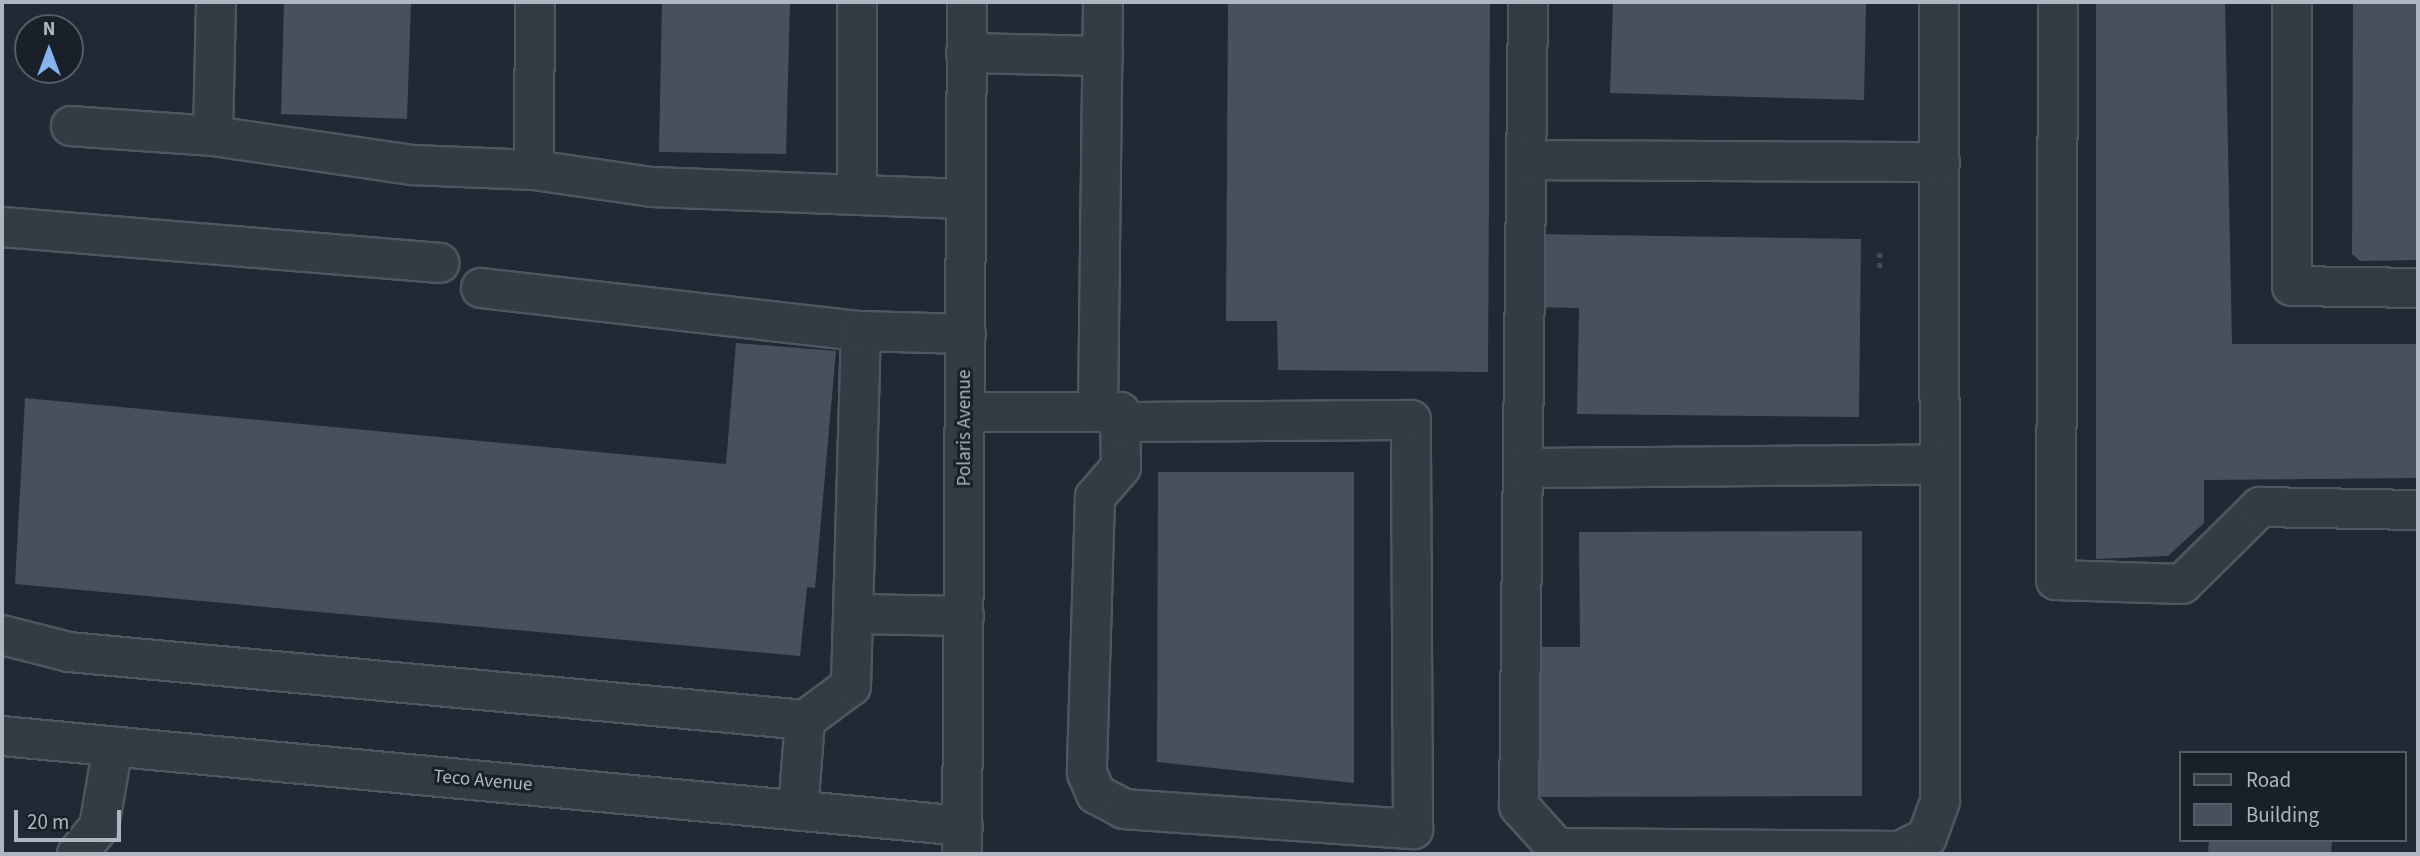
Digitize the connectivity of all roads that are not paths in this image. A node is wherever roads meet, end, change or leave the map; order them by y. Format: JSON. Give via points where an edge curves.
{"nodes":[{"id":1,"x":216,"y":2,"type":"edge"},
{"id":2,"x":535,"y":2,"type":"edge"},
{"id":3,"x":857,"y":2,"type":"edge"},
{"id":4,"x":967,"y":2,"type":"edge"},
{"id":5,"x":1103,"y":2,"type":"edge"},
{"id":6,"x":1528,"y":2,"type":"edge"},
{"id":7,"x":1939,"y":2,"type":"edge"},
{"id":8,"x":2058,"y":2,"type":"edge"},
{"id":9,"x":2292,"y":2,"type":"edge"},
{"id":10,"x":966,"y":53,"type":"junction"},
{"id":11,"x":1102,"y":55,"type":"junction"},
{"id":12,"x":71,"y":126,"type":"dead end"},
{"id":13,"x":213,"y":136,"type":"junction"},
{"id":14,"x":1526,"y":160,"type":"junction"},
{"id":15,"x":1940,"y":162,"type":"junction"},
{"id":16,"x":534,"y":170,"type":"junction"},
{"id":17,"x":857,"y":195,"type":"junction"},
{"id":18,"x":964,"y":199,"type":"junction"},
{"id":19,"x":2,"y":227,"type":"edge"},
{"id":20,"x":440,"y":263,"type":"dead end"},
{"id":21,"x":481,"y":288,"type":"dead end"},
{"id":22,"x":2418,"y":288,"type":"edge"},
{"id":23,"x":861,"y":331,"type":"junction"},
{"id":24,"x":966,"y":334,"type":"junction"},
{"id":25,"x":965,"y":412,"type":"junction"},
{"id":26,"x":1109,"y":417,"type":"junction"},
{"id":27,"x":1940,"y":464,"type":"junction"},
{"id":28,"x":1523,"y":468,"type":"junction"},
{"id":29,"x":2418,"y":510,"type":"edge"},
{"id":30,"x":853,"y":614,"type":"junction"},
{"id":31,"x":964,"y":616,"type":"junction"},
{"id":32,"x":2,"y":635,"type":"edge"},
{"id":33,"x":805,"y":720,"type":"junction"},
{"id":34,"x":2,"y":736,"type":"edge"},
{"id":35,"x":113,"y":746,"type":"junction"},
{"id":36,"x":798,"y":811,"type":"junction"},
{"id":37,"x":962,"y":840,"type":"edge"},
{"id":38,"x":77,"y":854,"type":"edge"}],
"edges":[{"from":1,"to":13,"type":"street"},
{"from":2,"to":16,"type":"street"},
{"from":3,"to":17,"type":"street"},
{"from":4,"to":10,"type":"street","name":"Polaris Avenue"},
{"from":5,"to":11,"type":"street"},
{"from":6,"to":14,"type":"street"},
{"from":7,"to":15,"type":"street"},
{"from":8,"to":29,"type":"street","via":[[2056,580],[2182,584],[2260,507]]},
{"from":9,"to":22,"type":"street","via":[[2292,286]]},
{"from":10,"to":11,"type":"street"},
{"from":10,"to":18,"type":"street","name":"Polaris Avenue"},
{"from":11,"to":26,"type":"street"},
{"from":12,"to":13,"type":"street"},
{"from":13,"to":16,"type":"street","via":[[413,164]]},
{"from":14,"to":15,"type":"street"},
{"from":14,"to":28,"type":"street"},
{"from":15,"to":27,"type":"street"},
{"from":16,"to":17,"type":"street","via":[[652,187]]},
{"from":17,"to":18,"type":"street"},
{"from":18,"to":24,"type":"street","name":"Polaris Avenue"},
{"from":19,"to":20,"type":"street"},
{"from":21,"to":23,"type":"street"},
{"from":23,"to":24,"type":"street"},
{"from":23,"to":30,"type":"street"},
{"from":24,"to":25,"type":"street","name":"Polaris Avenue"},
{"from":25,"to":26,"type":"street"},
{"from":25,"to":31,"type":"street","name":"Polaris Avenue"},
{"from":26,"to":26,"type":"street","via":[[1121,467],[1095,497],[1087,773],[1096,794],[1124,809],[1413,830],[1411,419]]},
{"from":27,"to":28,"type":"street"},
{"from":27,"to":28,"type":"street","via":[[1940,801],[1927,837],[1900,851],[1557,848],[1534,830],[1519,806]]},
{"from":30,"to":31,"type":"street"},
{"from":30,"to":33,"type":"street","via":[[852,686]]},
{"from":31,"to":37,"type":"street","name":"Polaris Avenue"},
{"from":32,"to":33,"type":"street","via":[[69,652]]},
{"from":33,"to":36,"type":"street"},
{"from":34,"to":35,"type":"street","name":"Teco Avenue"},
{"from":35,"to":36,"type":"street","name":"Teco Avenue"},
{"from":35,"to":38,"type":"street","via":[[99,827]]},
{"from":36,"to":37,"type":"street","name":"Teco Avenue"}]}
